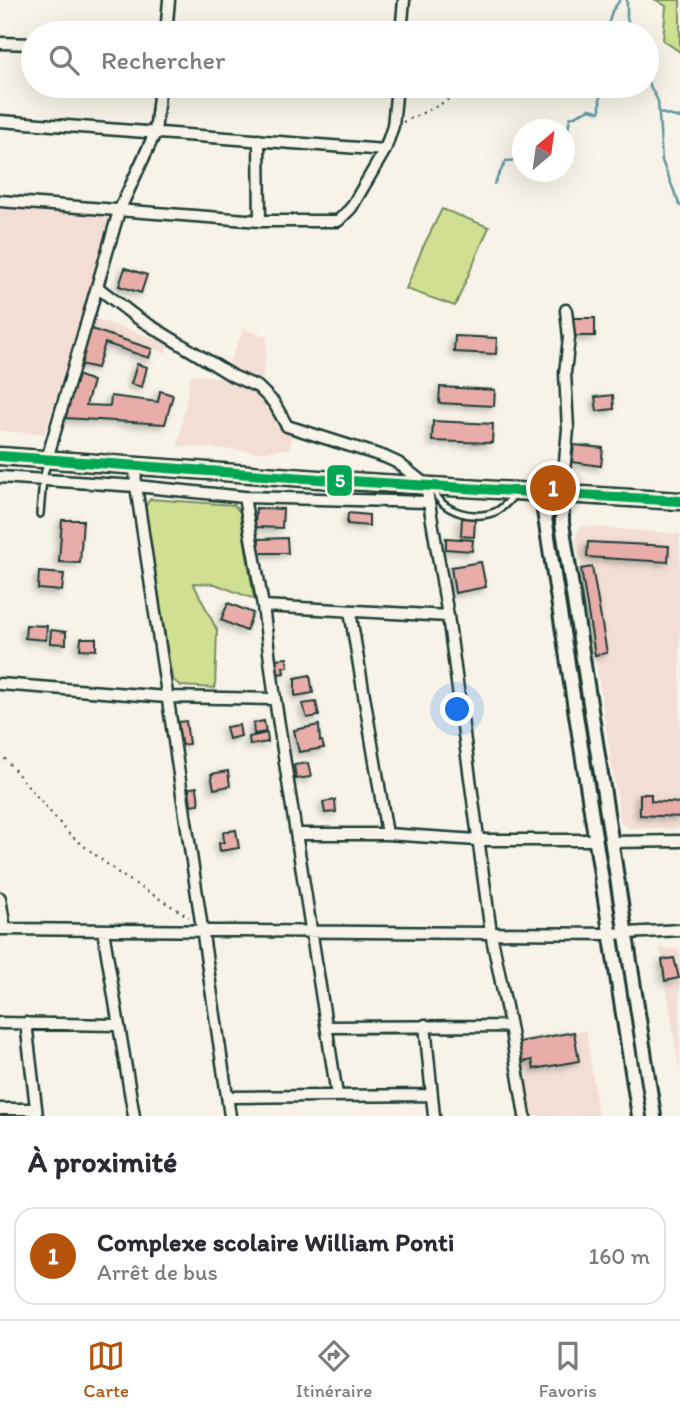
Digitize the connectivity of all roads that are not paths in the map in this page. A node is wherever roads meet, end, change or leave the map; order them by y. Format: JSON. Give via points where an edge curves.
{"nodes":[{"id":1,"x":169,"y":0,"type":"edge"},
{"id":2,"x":404,"y":0,"type":"edge"},
{"id":3,"x":167,"y":21,"type":"edge"},
{"id":4,"x":402,"y":21,"type":"edge"},
{"id":5,"x":0,"y":43,"type":"edge"},
{"id":6,"x":21,"y":44,"type":"edge"},
{"id":7,"x":159,"y":98,"type":"edge"},
{"id":8,"x":396,"y":98,"type":"edge"},
{"id":9,"x":0,"y":121,"type":"edge"},
{"id":10,"x":155,"y":133,"type":"junction"},
{"id":11,"x":259,"y":140,"type":"junction"},
{"id":12,"x":385,"y":150,"type":"junction"},
{"id":13,"x":0,"y":201,"type":"edge"},
{"id":14,"x":119,"y":211,"type":"junction"},
{"id":15,"x":260,"y":222,"type":"junction"},
{"id":16,"x":97,"y":287,"type":"junction"},
{"id":17,"x":566,"y":310,"type":"dead end"},
{"id":18,"x":0,"y":456,"type":"edge"},
{"id":19,"x":47,"y":460,"type":"junction"},
{"id":20,"x":135,"y":466,"type":"junction"},
{"id":21,"x":0,"y":477,"type":"edge"},
{"id":22,"x":43,"y":480,"type":"junction"},
{"id":23,"x":136,"y":486,"type":"junction"},
{"id":24,"x":430,"y":486,"type":"junction"},
{"id":25,"x":519,"y":490,"type":"junction"},
{"id":26,"x":541,"y":492,"type":"junction"},
{"id":27,"x":562,"y":494,"type":"junction"},
{"id":28,"x":244,"y":497,"type":"junction"},
{"id":29,"x":680,"y":501,"type":"edge"},
{"id":30,"x":428,"y":502,"type":"junction"},
{"id":31,"x":40,"y":514,"type":"dead end"},
{"id":32,"x":263,"y":606,"type":"junction"},
{"id":33,"x":350,"y":611,"type":"junction"},
{"id":34,"x":448,"y":616,"type":"junction"},
{"id":35,"x":0,"y":684,"type":"edge"},
{"id":36,"x":167,"y":696,"type":"junction"},
{"id":37,"x":275,"y":699,"type":"junction"},
{"id":38,"x":297,"y":834,"type":"junction"},
{"id":39,"x":387,"y":834,"type":"junction"},
{"id":40,"x":596,"y":839,"type":"junction"},
{"id":41,"x":477,"y":840,"type":"junction"},
{"id":42,"x":680,"y":841,"type":"edge"},
{"id":43,"x":613,"y":842,"type":"junction"},
{"id":44,"x":0,"y":898,"type":"edge"},
{"id":45,"x":2,"y":929,"type":"edge"},
{"id":46,"x":103,"y":930,"type":"junction"},
{"id":47,"x":680,"y":930,"type":"edge"},
{"id":48,"x":202,"y":931,"type":"junction"},
{"id":49,"x":312,"y":932,"type":"junction"},
{"id":50,"x":491,"y":933,"type":"junction"},
{"id":51,"x":626,"y":933,"type":"junction"},
{"id":52,"x":611,"y":934,"type":"junction"},
{"id":53,"x":0,"y":1023,"type":"edge"},
{"id":54,"x":26,"y":1023,"type":"junction"},
{"id":55,"x":117,"y":1025,"type":"junction"},
{"id":56,"x":425,"y":1025,"type":"junction"},
{"id":57,"x":510,"y":1026,"type":"junction"},
{"id":58,"x":327,"y":1027,"type":"junction"},
{"id":59,"x":337,"y":1095,"type":"junction"},
{"id":60,"x":432,"y":1095,"type":"junction"},
{"id":61,"x":227,"y":1097,"type":"junction"},
{"id":62,"x":0,"y":1109,"type":"edge"},
{"id":63,"x":36,"y":1113,"type":"edge"},
{"id":64,"x":134,"y":1116,"type":"edge"},
{"id":65,"x":230,"y":1116,"type":"edge"},
{"id":66,"x":434,"y":1116,"type":"edge"},
{"id":67,"x":525,"y":1116,"type":"edge"},
{"id":68,"x":639,"y":1116,"type":"edge"},
{"id":69,"x":654,"y":1116,"type":"edge"}],
"edges":[{"from":1,"to":3,"type":"street"},
{"from":2,"to":4,"type":"street"},
{"from":5,"to":6,"type":"street"},
{"from":7,"to":10,"type":"street"},
{"from":8,"to":12,"type":"street"},
{"from":9,"to":10,"type":"street"},
{"from":10,"to":11,"type":"street"},
{"from":10,"to":14,"type":"street"},
{"from":11,"to":12,"type":"street"},
{"from":11,"to":15,"type":"street"},
{"from":12,"to":15,"type":"street","via":[[347,213],[338,220]]},
{"from":13,"to":14,"type":"street"},
{"from":14,"to":15,"type":"street"},
{"from":14,"to":16,"type":"street"},
{"from":16,"to":19,"type":"street"},
{"from":16,"to":24,"type":"street","via":[[136,317],[258,387],[287,426],[385,457]]},
{"from":17,"to":27,"type":"street","via":[[569,338]]},
{"from":18,"to":19,"type":"highway"},
{"from":19,"to":20,"type":"highway"},
{"from":19,"to":22,"type":"lane"},
{"from":20,"to":23,"type":"street"},
{"from":20,"to":24,"type":"highway"},
{"from":21,"to":22,"type":"street"},
{"from":22,"to":23,"type":"street"},
{"from":22,"to":31,"type":"lane"},
{"from":23,"to":28,"type":"street"},
{"from":23,"to":36,"type":"street"},
{"from":24,"to":25,"type":"highway"},
{"from":24,"to":25,"type":"lane","via":[[443,505],[461,513],[489,514]]},
{"from":24,"to":30,"type":"street"},
{"from":25,"to":26,"type":"highway"},
{"from":26,"to":27,"type":"highway"},
{"from":26,"to":40,"type":"street"},
{"from":27,"to":29,"type":"highway"},
{"from":27,"to":43,"type":"street","via":[[562,523]]},
{"from":28,"to":30,"type":"street"},
{"from":28,"to":32,"type":"street"},
{"from":30,"to":34,"type":"street"},
{"from":32,"to":33,"type":"street"},
{"from":32,"to":37,"type":"street"},
{"from":33,"to":34,"type":"street"},
{"from":33,"to":39,"type":"street"},
{"from":34,"to":41,"type":"street"},
{"from":35,"to":36,"type":"street"},
{"from":36,"to":37,"type":"street"},
{"from":36,"to":48,"type":"street"},
{"from":37,"to":38,"type":"street"},
{"from":38,"to":39,"type":"street"},
{"from":38,"to":49,"type":"street"},
{"from":39,"to":41,"type":"street"},
{"from":40,"to":41,"type":"street"},
{"from":40,"to":52,"type":"street"},
{"from":41,"to":50,"type":"street"},
{"from":42,"to":43,"type":"street"},
{"from":43,"to":51,"type":"street"},
{"from":44,"to":45,"type":"street"},
{"from":45,"to":46,"type":"street"},
{"from":46,"to":48,"type":"street"},
{"from":46,"to":55,"type":"street"},
{"from":47,"to":51,"type":"street"},
{"from":48,"to":49,"type":"street"},
{"from":48,"to":61,"type":"street"},
{"from":49,"to":50,"type":"street"},
{"from":49,"to":58,"type":"street"},
{"from":50,"to":52,"type":"street"},
{"from":50,"to":57,"type":"street"},
{"from":51,"to":52,"type":"street"},
{"from":51,"to":69,"type":"street"},
{"from":52,"to":68,"type":"street"},
{"from":53,"to":54,"type":"street"},
{"from":54,"to":55,"type":"street"},
{"from":54,"to":63,"type":"street"},
{"from":55,"to":64,"type":"street"},
{"from":56,"to":57,"type":"street"},
{"from":56,"to":58,"type":"street"},
{"from":56,"to":60,"type":"street"},
{"from":57,"to":67,"type":"street"},
{"from":58,"to":59,"type":"street"},
{"from":59,"to":60,"type":"street"},
{"from":59,"to":61,"type":"street"},
{"from":60,"to":66,"type":"street"},
{"from":61,"to":65,"type":"street"},
{"from":62,"to":63,"type":"street"}]}
